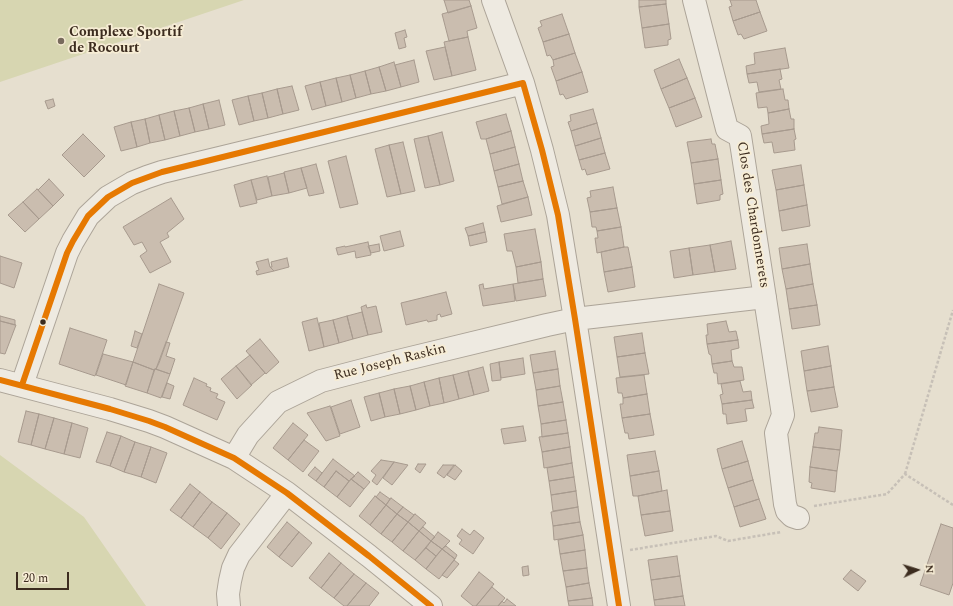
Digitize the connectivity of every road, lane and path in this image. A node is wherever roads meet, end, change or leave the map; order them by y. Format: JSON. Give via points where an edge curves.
{"nodes":[{"id":1,"x":492,"y":0,"type":"edge"},
{"id":2,"x":694,"y":0,"type":"edge"},
{"id":3,"x":523,"y":83,"type":"junction"},
{"id":4,"x":765,"y":297,"type":"junction"},
{"id":5,"x":953,"y":310,"type":"edge"},
{"id":6,"x":575,"y":319,"type":"junction"},
{"id":7,"x":0,"y":380,"type":"edge"},
{"id":8,"x":22,"y":385,"type":"junction"},
{"id":9,"x":234,"y":458,"type":"junction"},
{"id":10,"x":904,"y":474,"type":"junction"},
{"id":11,"x":287,"y":493,"type":"junction"},
{"id":12,"x":953,"y":505,"type":"edge"},
{"id":13,"x":798,"y":518,"type":"junction"},
{"id":14,"x":611,"y":553,"type":"junction"},
{"id":15,"x":229,"y":606,"type":"edge"},
{"id":16,"x":431,"y":606,"type":"edge"},
{"id":17,"x":619,"y":606,"type":"edge"}],
"edges":[{"from":1,"to":3,"type":"street"},
{"from":2,"to":4,"type":"street","name":"Clos des Chardonnerets","via":[[727,129],[740,136]]},
{"from":3,"to":6,"type":"street","via":[[558,215]]},
{"from":3,"to":8,"type":"street","via":[[162,172],[132,183],[108,197],[88,216],[67,253]]},
{"from":4,"to":6,"type":"street","name":"Clos des Chardonnerets"},
{"from":4,"to":13,"type":"street","name":"Clos des Chardonnerets","via":[[783,415],[776,433],[785,504],[792,516]]},
{"from":5,"to":10,"type":"path"},
{"from":6,"to":9,"type":"street","name":"Rue Joseph Raskin","via":[[321,381],[278,402],[248,435]]},
{"from":6,"to":14,"type":"street"},
{"from":7,"to":8,"type":"street"},
{"from":8,"to":9,"type":"street","via":[[149,421]]},
{"from":9,"to":11,"type":"street"},
{"from":10,"to":12,"type":"path"},
{"from":10,"to":13,"type":"path","via":[[887,494],[815,506]]},
{"from":11,"to":15,"type":"street","via":[[239,555],[230,581]]},
{"from":11,"to":16,"type":"street"},
{"from":13,"to":14,"type":"path","via":[[780,533],[728,541],[716,536]]},
{"from":14,"to":17,"type":"street"}]}
